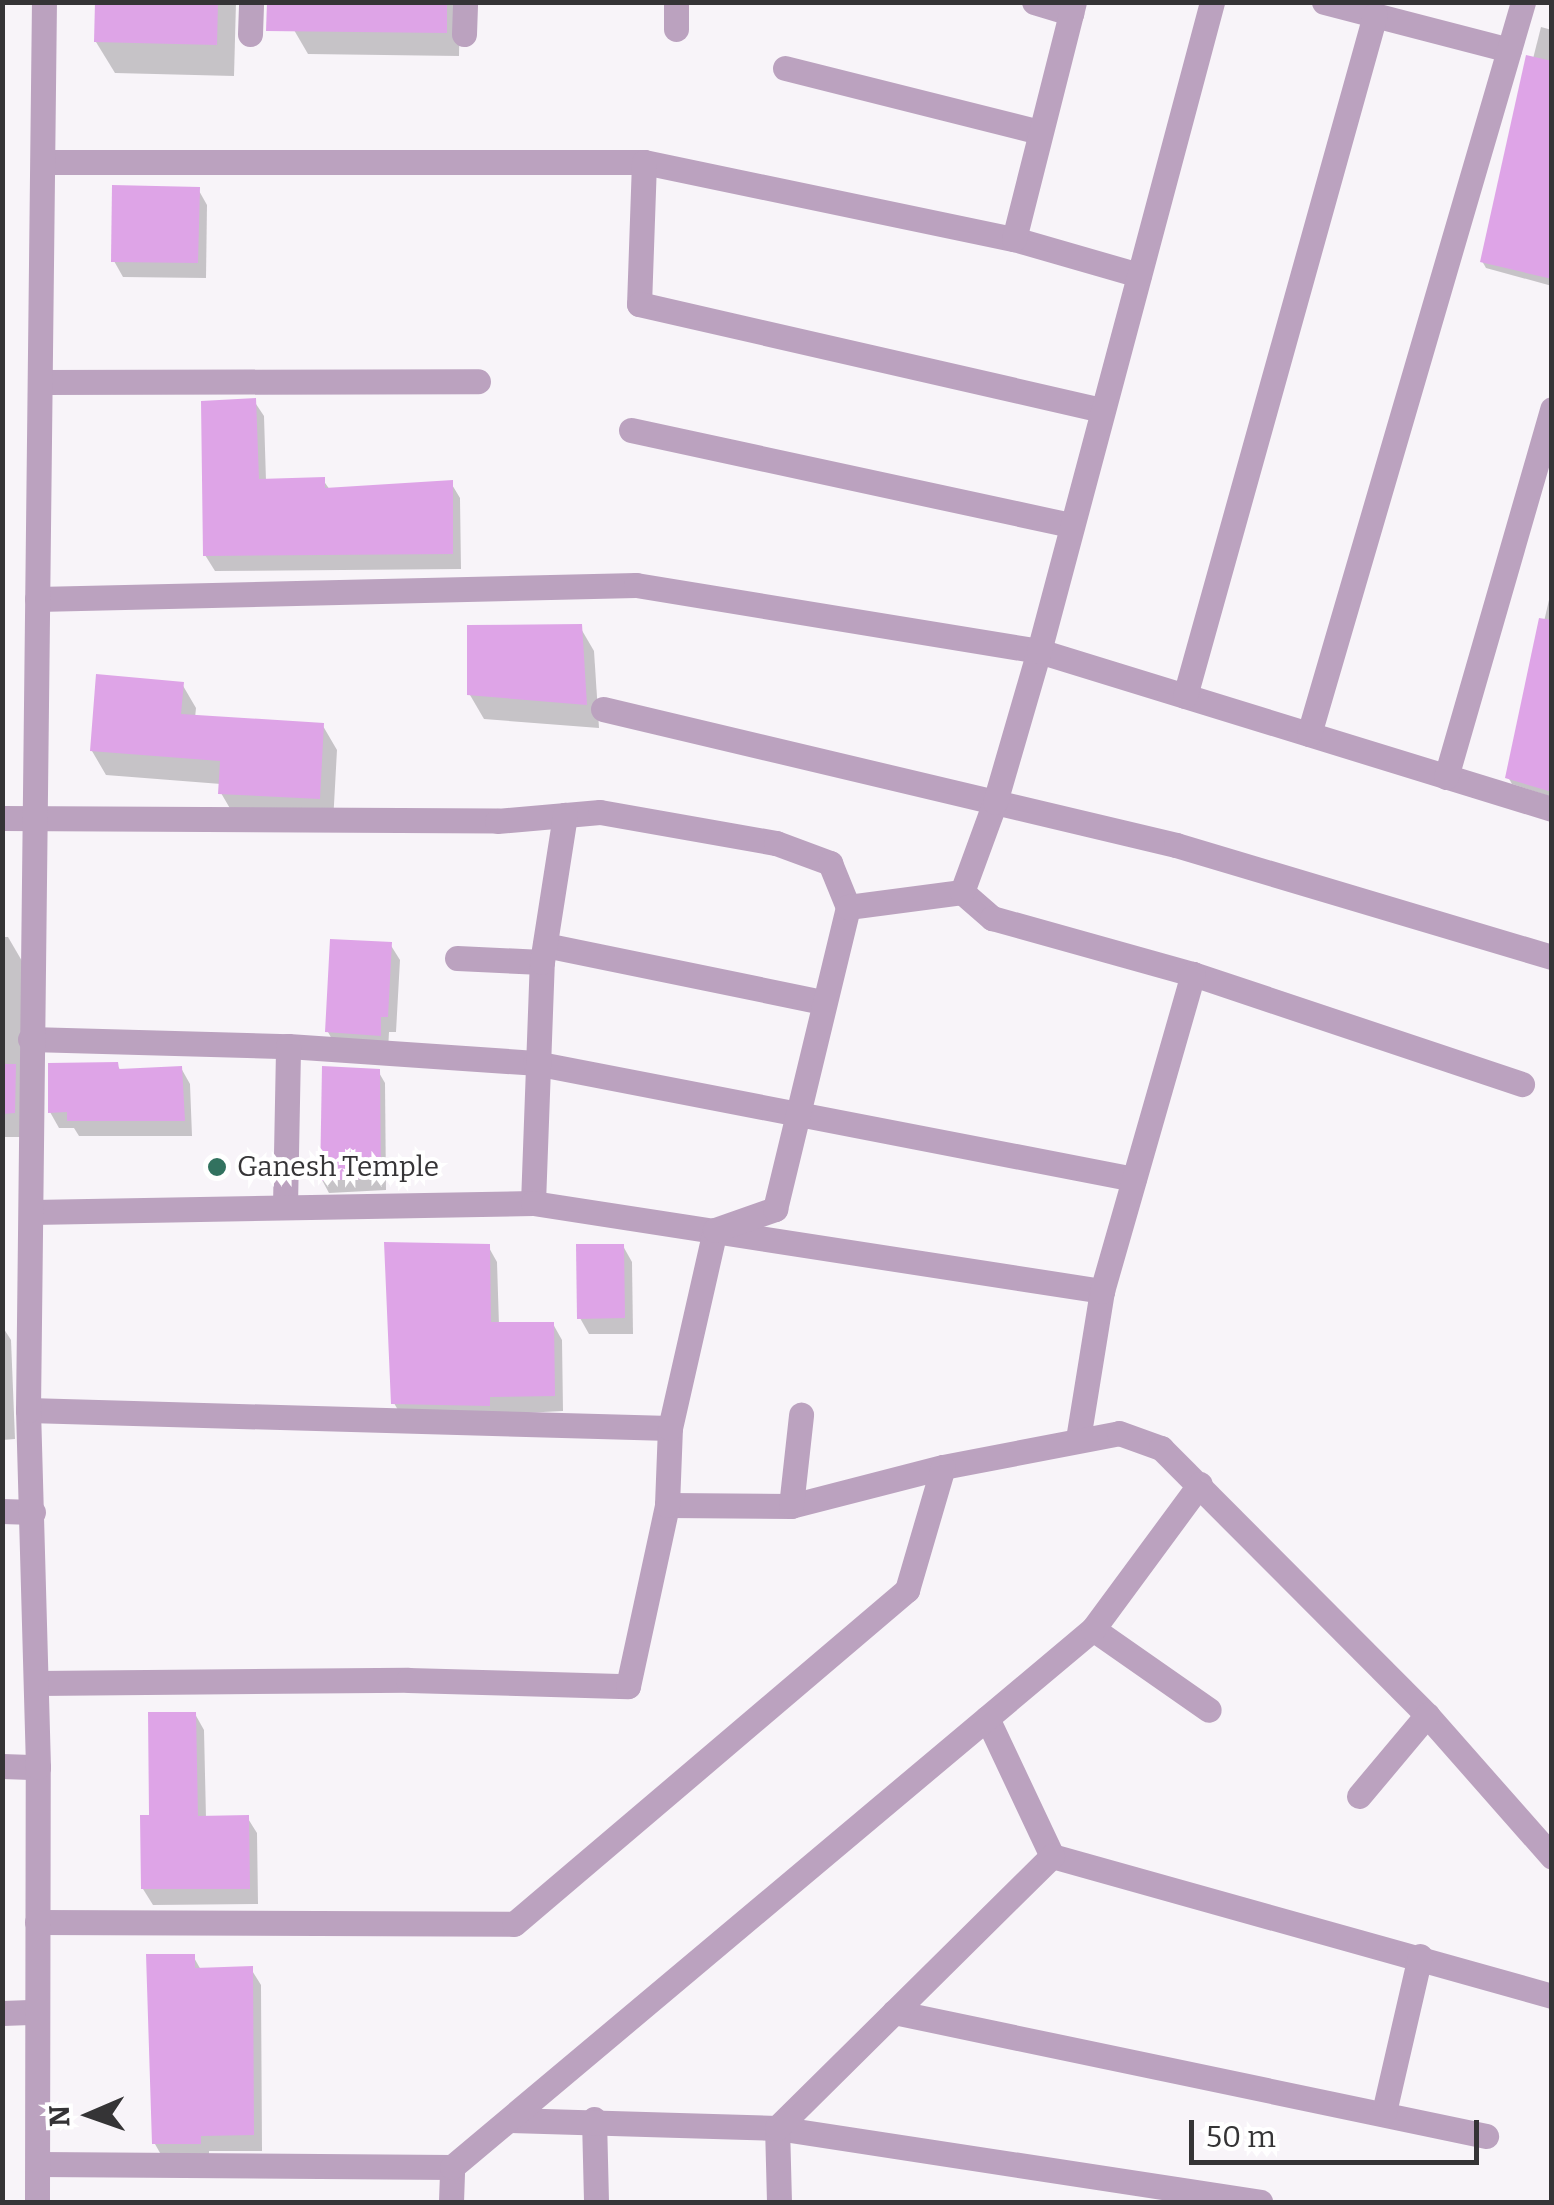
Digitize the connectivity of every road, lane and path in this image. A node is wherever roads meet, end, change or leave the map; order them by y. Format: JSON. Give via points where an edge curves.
{"nodes":[{"id":1,"x":44,"y":2,"type":"edge"},
{"id":2,"x":251,"y":2,"type":"edge"},
{"id":3,"x":465,"y":2,"type":"edge"},
{"id":4,"x":676,"y":2,"type":"edge"},
{"id":5,"x":1034,"y":2,"type":"edge"},
{"id":6,"x":1212,"y":2,"type":"edge"},
{"id":7,"x":1324,"y":2,"type":"edge"},
{"id":8,"x":1523,"y":2,"type":"edge"},
{"id":9,"x":1073,"y":8,"type":"edge"},
{"id":10,"x":1374,"y":15,"type":"junction"},
{"id":11,"x":676,"y":29,"type":"dead end"},
{"id":12,"x":250,"y":34,"type":"dead end"},
{"id":13,"x":464,"y":34,"type":"dead end"},
{"id":14,"x":1509,"y":50,"type":"junction"},
{"id":15,"x":785,"y":68,"type":"dead end"},
{"id":16,"x":1040,"y":132,"type":"junction"},
{"id":17,"x":43,"y":162,"type":"junction"},
{"id":18,"x":644,"y":162,"type":"junction"},
{"id":19,"x":1014,"y":239,"type":"junction"},
{"id":20,"x":1140,"y":275,"type":"junction"},
{"id":21,"x":478,"y":381,"type":"dead end"},
{"id":22,"x":40,"y":382,"type":"junction"},
{"id":23,"x":1552,"y":409,"type":"edge"},
{"id":24,"x":1101,"y":410,"type":"junction"},
{"id":25,"x":631,"y":430,"type":"dead end"},
{"id":26,"x":1072,"y":525,"type":"junction"},
{"id":27,"x":37,"y":600,"type":"junction"},
{"id":28,"x":1039,"y":651,"type":"junction"},
{"id":29,"x":1185,"y":696,"type":"junction"},
{"id":30,"x":603,"y":708,"type":"dead end"},
{"id":31,"x":1309,"y":734,"type":"junction"},
{"id":32,"x":1446,"y":776,"type":"junction"},
{"id":33,"x":995,"y":802,"type":"junction"},
{"id":34,"x":1552,"y":809,"type":"edge"},
{"id":35,"x":565,"y":815,"type":"junction"},
{"id":36,"x":2,"y":818,"type":"edge"},
{"id":37,"x":34,"y":821,"type":"junction"},
{"id":38,"x":962,"y":892,"type":"junction"},
{"id":39,"x":848,"y":907,"type":"junction"},
{"id":40,"x":543,"y":953,"type":"junction"},
{"id":41,"x":1552,"y":957,"type":"edge"},
{"id":42,"x":456,"y":958,"type":"dead end"},
{"id":43,"x":1194,"y":974,"type":"junction"},
{"id":44,"x":822,"y":1002,"type":"junction"},
{"id":45,"x":30,"y":1040,"type":"junction"},
{"id":46,"x":288,"y":1046,"type":"junction"},
{"id":47,"x":536,"y":1063,"type":"junction"},
{"id":48,"x":1522,"y":1084,"type":"dead end"},
{"id":49,"x":798,"y":1114,"type":"junction"},
{"id":50,"x":1134,"y":1179,"type":"junction"},
{"id":51,"x":533,"y":1203,"type":"junction"},
{"id":52,"x":286,"y":1206,"type":"junction"},
{"id":53,"x":32,"y":1212,"type":"junction"},
{"id":54,"x":715,"y":1230,"type":"junction"},
{"id":55,"x":1102,"y":1291,"type":"junction"},
{"id":56,"x":28,"y":1410,"type":"junction"},
{"id":57,"x":801,"y":1416,"type":"dead end"},
{"id":58,"x":670,"y":1428,"type":"junction"},
{"id":59,"x":1078,"y":1439,"type":"junction"},
{"id":60,"x":944,"y":1466,"type":"junction"},
{"id":61,"x":1200,"y":1484,"type":"junction"},
{"id":62,"x":667,"y":1504,"type":"junction"},
{"id":63,"x":790,"y":1506,"type":"junction"},
{"id":64,"x":2,"y":1511,"type":"edge"},
{"id":65,"x":33,"y":1512,"type":"junction"},
{"id":66,"x":1093,"y":1628,"type":"junction"},
{"id":67,"x":37,"y":1683,"type":"junction"},
{"id":68,"x":1210,"y":1710,"type":"dead end"},
{"id":69,"x":1428,"y":1715,"type":"junction"},
{"id":70,"x":987,"y":1718,"type":"junction"},
{"id":71,"x":2,"y":1766,"type":"edge"},
{"id":72,"x":38,"y":1766,"type":"junction"},
{"id":73,"x":1359,"y":1796,"type":"dead end"},
{"id":74,"x":1052,"y":1856,"type":"junction"},
{"id":75,"x":1552,"y":1857,"type":"edge"},
{"id":76,"x":37,"y":1922,"type":"junction"},
{"id":77,"x":1420,"y":1956,"type":"junction"},
{"id":78,"x":1552,"y":1996,"type":"edge"},
{"id":79,"x":37,"y":2012,"type":"junction"},
{"id":80,"x":894,"y":2012,"type":"junction"},
{"id":81,"x":2,"y":2013,"type":"edge"},
{"id":82,"x":1384,"y":2112,"type":"junction"},
{"id":83,"x":594,"y":2119,"type":"junction"},
{"id":84,"x":510,"y":2120,"type":"junction"},
{"id":85,"x":777,"y":2128,"type":"junction"},
{"id":86,"x":1486,"y":2136,"type":"dead end"},
{"id":87,"x":40,"y":2164,"type":"junction"},
{"id":88,"x":452,"y":2167,"type":"junction"},
{"id":89,"x":37,"y":2202,"type":"edge"},
{"id":90,"x":451,"y":2202,"type":"edge"},
{"id":91,"x":596,"y":2202,"type":"edge"},
{"id":92,"x":778,"y":2202,"type":"edge"},
{"id":93,"x":1260,"y":2202,"type":"edge"}],
"edges":[{"from":1,"to":17,"type":"street"},
{"from":2,"to":12,"type":"street"},
{"from":3,"to":13,"type":"street"},
{"from":4,"to":11,"type":"street"},
{"from":5,"to":9,"type":"street"},
{"from":6,"to":20,"type":"street"},
{"from":7,"to":10,"type":"street"},
{"from":8,"to":14,"type":"street"},
{"from":9,"to":16,"type":"street"},
{"from":10,"to":14,"type":"street"},
{"from":10,"to":29,"type":"street"},
{"from":14,"to":31,"type":"street"},
{"from":15,"to":16,"type":"street"},
{"from":16,"to":19,"type":"street"},
{"from":17,"to":18,"type":"street"},
{"from":17,"to":22,"type":"street"},
{"from":18,"to":19,"type":"street"},
{"from":18,"to":24,"type":"street","via":[[639,304]]},
{"from":19,"to":20,"type":"street"},
{"from":20,"to":24,"type":"street"},
{"from":21,"to":22,"type":"street"},
{"from":22,"to":27,"type":"street"},
{"from":23,"to":32,"type":"street"},
{"from":24,"to":26,"type":"street"},
{"from":25,"to":26,"type":"street"},
{"from":26,"to":28,"type":"street"},
{"from":27,"to":28,"type":"street","via":[[636,585]]},
{"from":27,"to":37,"type":"street"},
{"from":28,"to":29,"type":"street"},
{"from":28,"to":33,"type":"street"},
{"from":29,"to":31,"type":"street"},
{"from":30,"to":33,"type":"street"},
{"from":31,"to":32,"type":"street"},
{"from":32,"to":34,"type":"street"},
{"from":33,"to":38,"type":"street"},
{"from":33,"to":41,"type":"street","via":[[1176,845]]},
{"from":35,"to":37,"type":"street","via":[[497,822]]},
{"from":35,"to":39,"type":"street","via":[[600,812],[776,842],[830,863]]},
{"from":35,"to":40,"type":"street"},
{"from":36,"to":37,"type":"street"},
{"from":37,"to":45,"type":"street"},
{"from":38,"to":39,"type":"street"},
{"from":38,"to":43,"type":"street","via":[[992,918]]},
{"from":39,"to":44,"type":"street"},
{"from":40,"to":42,"type":"street"},
{"from":40,"to":44,"type":"street"},
{"from":40,"to":47,"type":"street"},
{"from":43,"to":48,"type":"street"},
{"from":43,"to":50,"type":"street"},
{"from":44,"to":49,"type":"street"},
{"from":45,"to":46,"type":"street"},
{"from":45,"to":53,"type":"street"},
{"from":46,"to":47,"type":"street"},
{"from":46,"to":52,"type":"street"},
{"from":47,"to":49,"type":"street"},
{"from":47,"to":51,"type":"street"},
{"from":49,"to":50,"type":"street"},
{"from":49,"to":54,"type":"street","via":[[775,1209]]},
{"from":50,"to":55,"type":"street"},
{"from":51,"to":52,"type":"street"},
{"from":51,"to":54,"type":"street"},
{"from":52,"to":53,"type":"street"},
{"from":53,"to":56,"type":"street"},
{"from":54,"to":55,"type":"street"},
{"from":54,"to":58,"type":"street"},
{"from":55,"to":59,"type":"street"},
{"from":56,"to":58,"type":"street"},
{"from":56,"to":65,"type":"street"},
{"from":57,"to":63,"type":"street"},
{"from":58,"to":62,"type":"street"},
{"from":59,"to":60,"type":"street"},
{"from":59,"to":61,"type":"street","via":[[1119,1433],[1161,1448]]},
{"from":60,"to":63,"type":"street"},
{"from":60,"to":76,"type":"street","via":[[907,1590],[514,1924]]},
{"from":61,"to":66,"type":"street"},
{"from":61,"to":69,"type":"street"},
{"from":62,"to":63,"type":"street"},
{"from":62,"to":67,"type":"street","via":[[628,1686]]},
{"from":64,"to":65,"type":"street"},
{"from":65,"to":67,"type":"street"},
{"from":66,"to":68,"type":"street"},
{"from":66,"to":70,"type":"street"},
{"from":67,"to":72,"type":"street"},
{"from":69,"to":73,"type":"street"},
{"from":69,"to":75,"type":"street"},
{"from":70,"to":74,"type":"street"},
{"from":70,"to":84,"type":"street"},
{"from":71,"to":72,"type":"street"},
{"from":72,"to":76,"type":"street"},
{"from":74,"to":77,"type":"street"},
{"from":74,"to":80,"type":"street"},
{"from":76,"to":79,"type":"street"},
{"from":77,"to":78,"type":"street"},
{"from":77,"to":82,"type":"street"},
{"from":79,"to":81,"type":"street"},
{"from":79,"to":87,"type":"street"},
{"from":80,"to":82,"type":"street"},
{"from":80,"to":85,"type":"street"},
{"from":82,"to":86,"type":"street"},
{"from":83,"to":84,"type":"street"},
{"from":83,"to":85,"type":"street"},
{"from":83,"to":91,"type":"street"},
{"from":84,"to":88,"type":"street"},
{"from":85,"to":92,"type":"street"},
{"from":85,"to":93,"type":"street"},
{"from":87,"to":88,"type":"street"},
{"from":87,"to":89,"type":"street"},
{"from":88,"to":90,"type":"street"}]}
